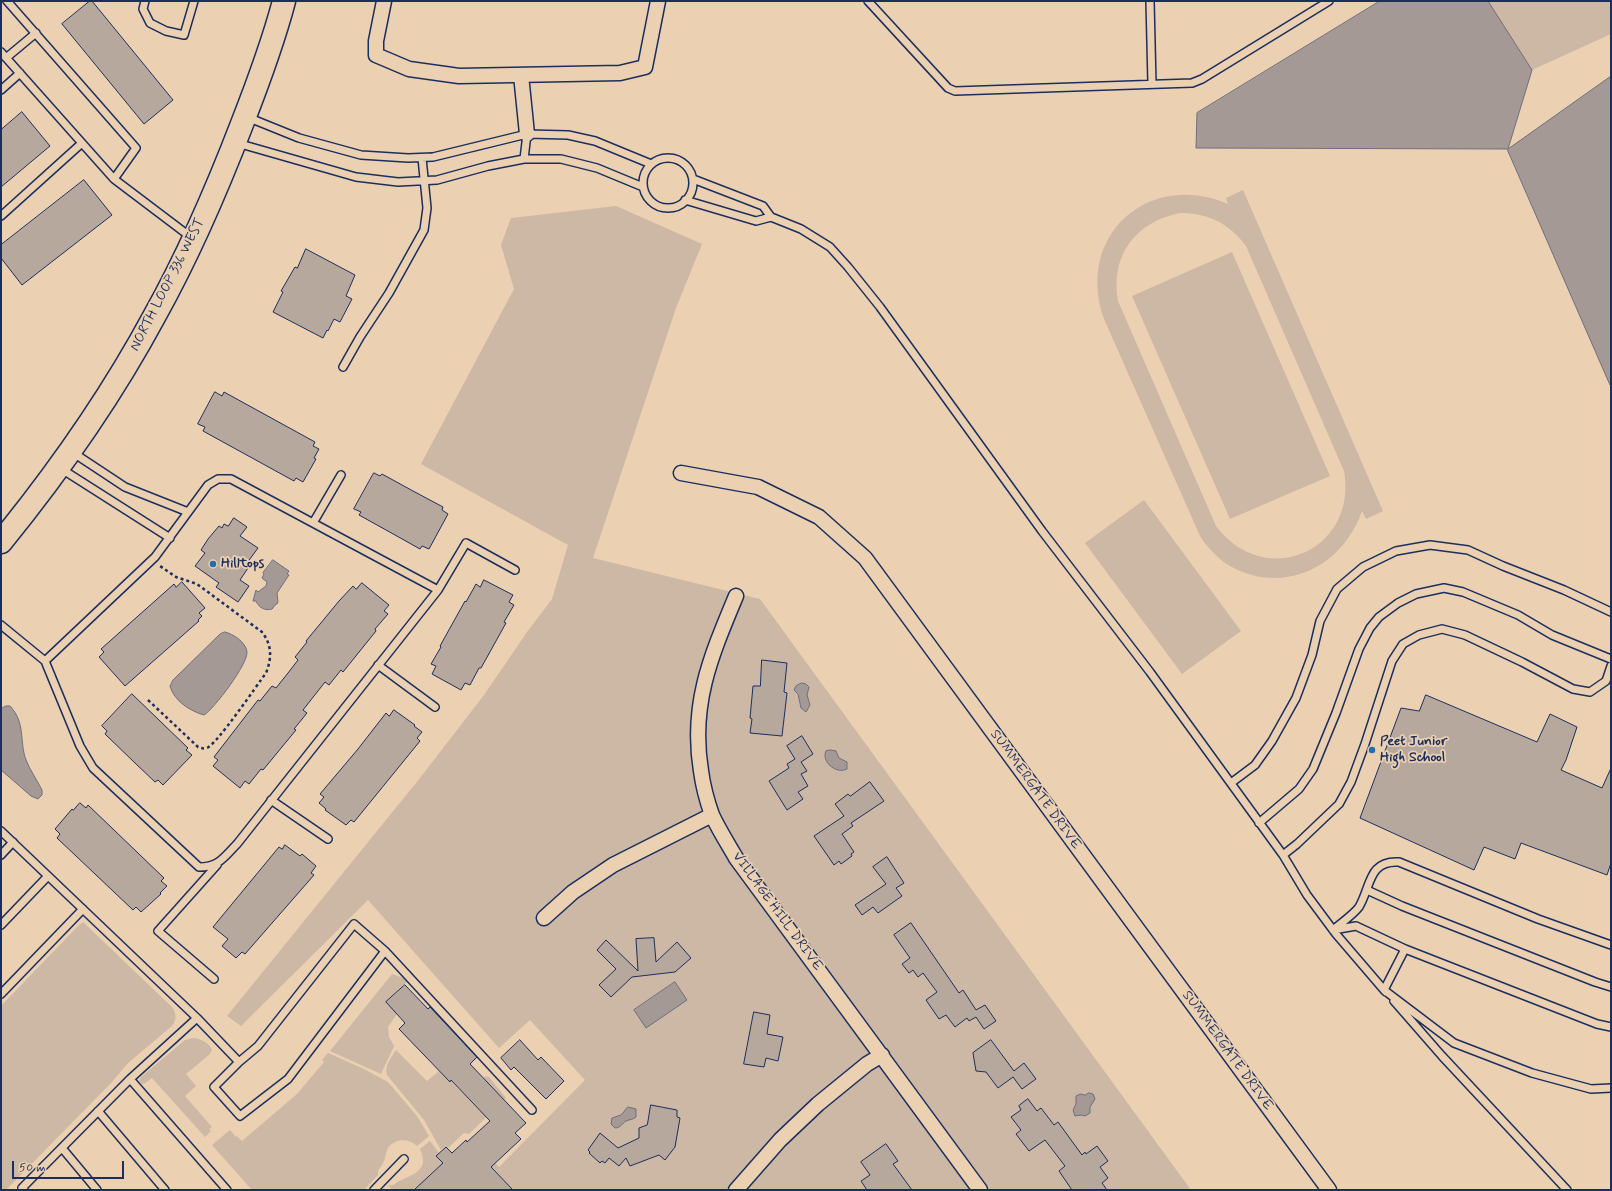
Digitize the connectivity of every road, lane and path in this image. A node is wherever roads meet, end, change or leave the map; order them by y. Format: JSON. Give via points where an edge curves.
{"nodes":[{"id":1,"x":7,"y":1,"type":"edge"},
{"id":2,"x":145,"y":1,"type":"edge"},
{"id":3,"x":194,"y":1,"type":"edge"},
{"id":4,"x":284,"y":1,"type":"edge"},
{"id":5,"x":384,"y":1,"type":"edge"},
{"id":6,"x":658,"y":1,"type":"edge"},
{"id":7,"x":868,"y":1,"type":"edge"},
{"id":8,"x":1150,"y":1,"type":"edge"},
{"id":9,"x":1329,"y":1,"type":"edge"},
{"id":10,"x":36,"y":33,"type":"junction"},
{"id":11,"x":1,"y":52,"type":"edge"},
{"id":12,"x":6,"y":58,"type":"junction"},
{"id":13,"x":20,"y":73,"type":"junction"},
{"id":14,"x":521,"y":75,"type":"junction"},
{"id":15,"x":1152,"y":84,"type":"junction"},
{"id":16,"x":1,"y":90,"type":"edge"},
{"id":17,"x":245,"y":116,"type":"junction"},
{"id":18,"x":527,"y":134,"type":"junction"},
{"id":19,"x":235,"y":142,"type":"junction"},
{"id":20,"x":82,"y":143,"type":"junction"},
{"id":21,"x":422,"y":158,"type":"junction"},
{"id":22,"x":524,"y":159,"type":"junction"},
{"id":23,"x":651,"y":164,"type":"junction"},
{"id":24,"x":114,"y":179,"type":"junction"},
{"id":25,"x":693,"y":180,"type":"junction"},
{"id":26,"x":425,"y":181,"type":"junction"},
{"id":27,"x":643,"y":187,"type":"junction"},
{"id":28,"x":685,"y":200,"type":"junction"},
{"id":29,"x":1,"y":216,"type":"edge"},
{"id":30,"x":771,"y":217,"type":"junction"},
{"id":31,"x":193,"y":239,"type":"junction"},
{"id":32,"x":343,"y":368,"type":"dead end"},
{"id":33,"x":64,"y":459,"type":"junction"},
{"id":34,"x":681,"y":473,"type":"dead end"},
{"id":35,"x":340,"y":475,"type":"dead end"},
{"id":36,"x":188,"y":512,"type":"junction"},
{"id":37,"x":313,"y":523,"type":"junction"},
{"id":38,"x":170,"y":538,"type":"junction"},
{"id":39,"x":1,"y":542,"type":"edge"},
{"id":40,"x":151,"y":560,"type":"junction"},
{"id":41,"x":515,"y":570,"type":"dead end"},
{"id":42,"x":438,"y":590,"type":"junction"},
{"id":43,"x":736,"y":596,"type":"dead end"},
{"id":44,"x":1611,"y":612,"type":"edge"},
{"id":45,"x":1,"y":625,"type":"edge"},
{"id":46,"x":1611,"y":659,"type":"edge"},
{"id":47,"x":45,"y":661,"type":"junction"},
{"id":48,"x":378,"y":665,"type":"junction"},
{"id":49,"x":1611,"y":666,"type":"edge"},
{"id":50,"x":148,"y":700,"type":"dead end"},
{"id":51,"x":435,"y":707,"type":"dead end"},
{"id":52,"x":1231,"y":783,"type":"junction"},
{"id":53,"x":271,"y":800,"type":"junction"},
{"id":54,"x":712,"y":815,"type":"junction"},
{"id":55,"x":1259,"y":823,"type":"junction"},
{"id":56,"x":1,"y":830,"type":"edge"},
{"id":57,"x":328,"y":839,"type":"dead end"},
{"id":58,"x":13,"y":842,"type":"junction"},
{"id":59,"x":1,"y":855,"type":"edge"},
{"id":60,"x":1283,"y":855,"type":"junction"},
{"id":61,"x":218,"y":863,"type":"junction"},
{"id":62,"x":48,"y":876,"type":"junction"},
{"id":63,"x":1367,"y":890,"type":"junction"},
{"id":64,"x":83,"y":909,"type":"junction"},
{"id":65,"x":544,"y":918,"type":"dead end"},
{"id":66,"x":1,"y":925,"type":"edge"},
{"id":67,"x":1333,"y":930,"type":"junction"},
{"id":68,"x":1611,"y":945,"type":"edge"},
{"id":69,"x":1405,"y":949,"type":"junction"},
{"id":70,"x":385,"y":950,"type":"junction"},
{"id":71,"x":214,"y":980,"type":"dead end"},
{"id":72,"x":1611,"y":987,"type":"edge"},
{"id":73,"x":1384,"y":990,"type":"junction"},
{"id":74,"x":1,"y":994,"type":"edge"},
{"id":75,"x":197,"y":1018,"type":"junction"},
{"id":76,"x":1611,"y":1027,"type":"edge"},
{"id":77,"x":882,"y":1055,"type":"junction"},
{"id":78,"x":239,"y":1062,"type":"junction"},
{"id":79,"x":130,"y":1079,"type":"junction"},
{"id":80,"x":1611,"y":1088,"type":"edge"},
{"id":81,"x":532,"y":1110,"type":"dead end"},
{"id":82,"x":98,"y":1111,"type":"junction"},
{"id":83,"x":62,"y":1148,"type":"junction"},
{"id":84,"x":404,"y":1159,"type":"dead end"},
{"id":85,"x":24,"y":1190,"type":"edge"},
{"id":86,"x":97,"y":1190,"type":"edge"},
{"id":87,"x":165,"y":1190,"type":"edge"},
{"id":88,"x":227,"y":1190,"type":"edge"},
{"id":89,"x":374,"y":1190,"type":"edge"},
{"id":90,"x":736,"y":1190,"type":"edge"},
{"id":91,"x":980,"y":1190,"type":"edge"},
{"id":92,"x":1329,"y":1190,"type":"edge"},
{"id":93,"x":1567,"y":1190,"type":"edge"}],
"edges":[{"from":1,"to":10,"type":"lane"},
{"from":2,"to":3,"type":"lane","via":[[143,9],[150,23],[166,31],[184,35]]},
{"from":4,"to":17,"type":"main road","name":"NORTH LOOP 336 WEST"},
{"from":5,"to":14,"type":"street","via":[[376,41],[376,55],[410,69],[459,76]]},
{"from":6,"to":14,"type":"street","via":[[645,67],[620,73]]},
{"from":7,"to":15,"type":"lane","via":[[948,88],[955,91]]},
{"from":8,"to":15,"type":"lane"},
{"from":9,"to":15,"type":"lane","via":[[1202,79],[1192,83]]},
{"from":10,"to":12,"type":"lane"},
{"from":10,"to":24,"type":"lane","via":[[136,148]]},
{"from":11,"to":12,"type":"lane"},
{"from":12,"to":13,"type":"lane"},
{"from":13,"to":16,"type":"lane"},
{"from":13,"to":20,"type":"lane"},
{"from":14,"to":18,"type":"street"},
{"from":17,"to":19,"type":"main road","name":"NORTH LOOP 336 WEST"},
{"from":17,"to":21,"type":"lane","via":[[298,138],[361,155]]},
{"from":18,"to":21,"type":"lane"},
{"from":18,"to":22,"type":"lane"},
{"from":18,"to":23,"type":"lane","via":[[568,135],[595,141]]},
{"from":19,"to":26,"type":"lane","via":[[356,177],[398,182]]},
{"from":19,"to":31,"type":"main road","name":"NORTH LOOP 336 WEST"},
{"from":20,"to":24,"type":"lane"},
{"from":20,"to":29,"type":"lane"},
{"from":21,"to":26,"type":"lane"},
{"from":22,"to":26,"type":"lane"},
{"from":22,"to":27,"type":"lane","via":[[561,159],[597,168]]},
{"from":23,"to":25,"type":"lane","via":[[660,159],[671,158],[681,161],[689,169]]},
{"from":23,"to":27,"type":"lane","via":[[643,179]]},
{"from":24,"to":31,"type":"lane"},
{"from":25,"to":28,"type":"lane","via":[[690,194]]},
{"from":25,"to":30,"type":"lane","via":[[762,206]]},
{"from":26,"to":32,"type":"lane","via":[[427,208],[424,230]]},
{"from":27,"to":28,"type":"lane","via":[[646,196],[660,206],[669,208]]},
{"from":28,"to":30,"type":"lane","via":[[756,221]]},
{"from":30,"to":52,"type":"lane","via":[[801,229],[830,247],[848,267]]},
{"from":31,"to":33,"type":"main road","name":"NORTH LOOP 336 WEST","via":[[155,315],[113,386]]},
{"from":33,"to":36,"type":"lane"},
{"from":33,"to":38,"type":"lane"},
{"from":33,"to":39,"type":"main road","name":"NORTH LOOP 336 WEST"},
{"from":34,"to":92,"type":"street","name":"SUMMERGATE DRIVE","via":[[758,487],[819,517],[865,558]]},
{"from":35,"to":37,"type":"lane"},
{"from":36,"to":37,"type":"lane","via":[[208,485],[218,479],[231,479]]},
{"from":36,"to":38,"type":"lane"},
{"from":37,"to":42,"type":"lane"},
{"from":38,"to":40,"type":"lane"},
{"from":40,"to":47,"type":"lane"},
{"from":40,"to":50,"type":"path","via":[[176,577],[197,584],[262,632],[267,639],[271,655],[266,673],[223,732],[207,748],[198,747]]},
{"from":41,"to":42,"type":"lane","via":[[466,543]]},
{"from":42,"to":48,"type":"lane"},
{"from":43,"to":54,"type":"street","name":"VILLAGE HILL DRIVE","via":[[712,655],[702,688],[698,720],[698,753]]},
{"from":44,"to":52,"type":"lane","via":[[1468,550],[1430,545],[1396,551],[1362,567],[1337,589],[1320,621],[1312,655],[1296,698],[1272,741],[1254,765]]},
{"from":45,"to":47,"type":"lane"},
{"from":46,"to":55,"type":"lane","via":[[1552,635],[1518,616],[1463,592],[1444,588],[1416,594],[1398,603],[1370,628],[1359,649],[1331,727],[1313,768],[1299,789]]},
{"from":47,"to":61,"type":"lane","via":[[80,746],[93,768],[199,867]]},
{"from":48,"to":51,"type":"lane"},
{"from":48,"to":53,"type":"lane"},
{"from":49,"to":60,"type":"lane","via":[[1606,681],[1590,692],[1573,689],[1465,635],[1442,629],[1419,635],[1403,644],[1392,661],[1351,782],[1339,804]]},
{"from":52,"to":55,"type":"lane"},
{"from":53,"to":57,"type":"lane"},
{"from":53,"to":61,"type":"lane"},
{"from":54,"to":65,"type":"street","via":[[613,864],[573,892]]},
{"from":54,"to":77,"type":"street","name":"VILLAGE HILL DRIVE","via":[[736,858]]},
{"from":55,"to":60,"type":"lane"},
{"from":56,"to":58,"type":"lane"},
{"from":58,"to":59,"type":"lane"},
{"from":58,"to":62,"type":"lane"},
{"from":60,"to":67,"type":"lane","via":[[1307,895]]},
{"from":61,"to":71,"type":"lane","via":[[158,931]]},
{"from":62,"to":64,"type":"lane"},
{"from":62,"to":66,"type":"lane"},
{"from":63,"to":67,"type":"lane","via":[[1358,908]]},
{"from":63,"to":68,"type":"lane","via":[[1371,875],[1380,866],[1389,861],[1399,862],[1538,919]]},
{"from":63,"to":72,"type":"lane"},
{"from":64,"to":74,"type":"lane"},
{"from":64,"to":75,"type":"lane"},
{"from":67,"to":69,"type":"lane","via":[[1356,926]]},
{"from":67,"to":73,"type":"lane"},
{"from":69,"to":73,"type":"lane"},
{"from":69,"to":76,"type":"lane","via":[[1597,1024]]},
{"from":70,"to":78,"type":"lane","via":[[354,924],[258,1046]]},
{"from":70,"to":78,"type":"lane","via":[[288,1079],[240,1116],[214,1087]]},
{"from":70,"to":81,"type":"lane"},
{"from":73,"to":80,"type":"lane","via":[[1454,1043],[1532,1073],[1591,1089]]},
{"from":73,"to":93,"type":"lane"},
{"from":75,"to":78,"type":"lane"},
{"from":75,"to":79,"type":"lane"},
{"from":77,"to":90,"type":"street","via":[[818,1104],[780,1140]]},
{"from":77,"to":91,"type":"street","name":"VILLAGE HILL DRIVE"},
{"from":79,"to":82,"type":"lane"},
{"from":79,"to":88,"type":"lane"},
{"from":82,"to":83,"type":"lane"},
{"from":82,"to":87,"type":"lane"},
{"from":83,"to":85,"type":"lane","via":[[22,1188]]},
{"from":83,"to":86,"type":"lane"},
{"from":84,"to":89,"type":"lane"}]}
